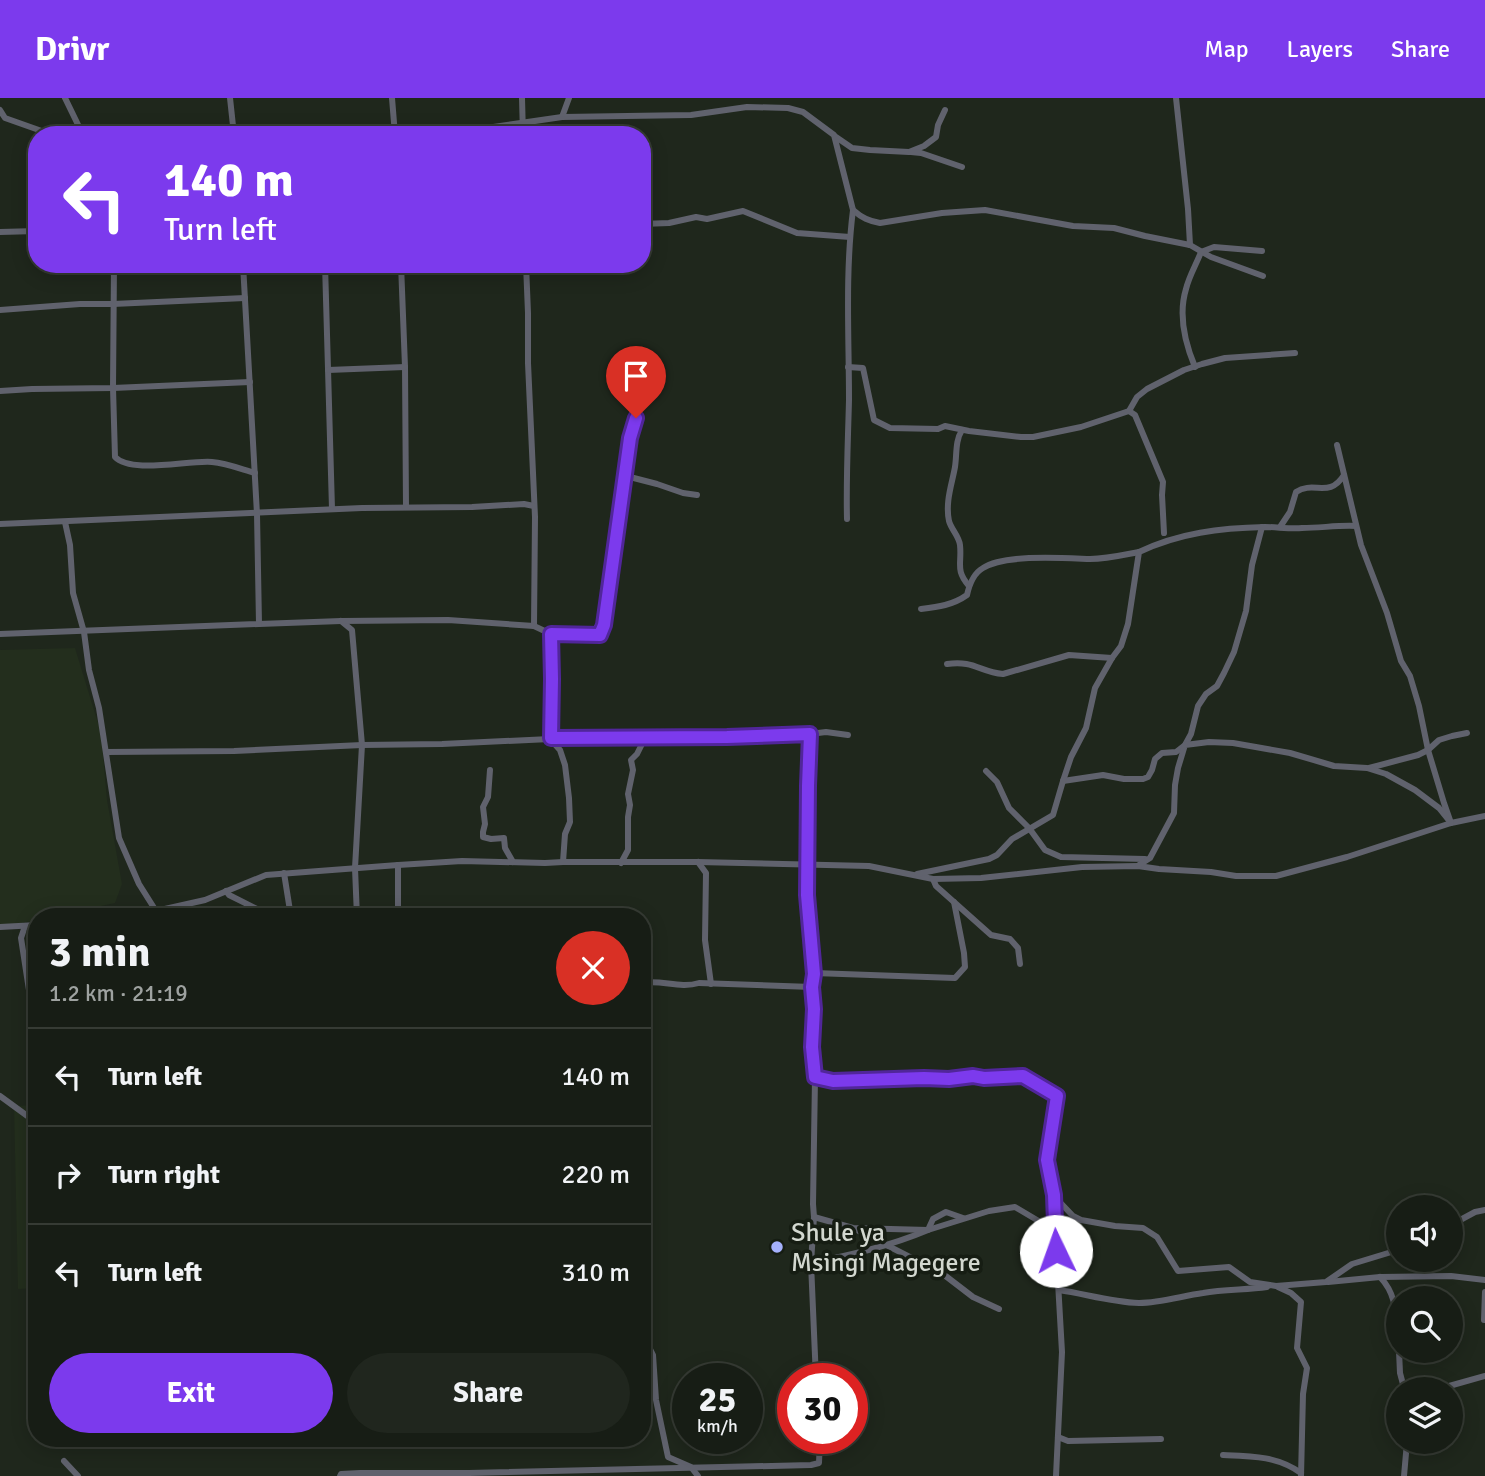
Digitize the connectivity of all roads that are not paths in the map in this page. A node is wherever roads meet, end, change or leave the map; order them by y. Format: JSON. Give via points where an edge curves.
{"nodes":[{"id":1,"x":65,"y":98,"type":"edge"},
{"id":2,"x":230,"y":98,"type":"edge"},
{"id":3,"x":392,"y":98,"type":"edge"},
{"id":4,"x":522,"y":98,"type":"edge"},
{"id":5,"x":569,"y":98,"type":"edge"},
{"id":6,"x":1176,"y":98,"type":"edge"},
{"id":7,"x":0,"y":110,"type":"edge"},
{"id":8,"x":945,"y":110,"type":"dead end"},
{"id":9,"x":562,"y":117,"type":"junction"},
{"id":10,"x":523,"y":123,"type":"junction"},
{"id":11,"x":28,"y":126,"type":"edge"},
{"id":12,"x":79,"y":126,"type":"edge"},
{"id":13,"x":233,"y":126,"type":"edge"},
{"id":14,"x":394,"y":126,"type":"edge"},
{"id":15,"x":502,"y":126,"type":"edge"},
{"id":16,"x":834,"y":135,"type":"junction"},
{"id":17,"x":909,"y":152,"type":"junction"},
{"id":18,"x":962,"y":167,"type":"dead end"},
{"id":19,"x":853,"y":210,"type":"junction"},
{"id":20,"x":651,"y":224,"type":"edge"},
{"id":21,"x":28,"y":231,"type":"edge"},
{"id":22,"x":0,"y":232,"type":"edge"},
{"id":23,"x":849,"y":237,"type":"junction"},
{"id":24,"x":1190,"y":245,"type":"junction"},
{"id":25,"x":1262,"y":251,"type":"dead end"},
{"id":26,"x":1201,"y":252,"type":"junction"},
{"id":27,"x":114,"y":273,"type":"edge"},
{"id":28,"x":244,"y":273,"type":"edge"},
{"id":29,"x":325,"y":273,"type":"edge"},
{"id":30,"x":401,"y":273,"type":"edge"},
{"id":31,"x":526,"y":273,"type":"edge"},
{"id":32,"x":1263,"y":276,"type":"dead end"},
{"id":33,"x":245,"y":298,"type":"junction"},
{"id":34,"x":113,"y":304,"type":"junction"},
{"id":35,"x":0,"y":310,"type":"edge"},
{"id":36,"x":1295,"y":353,"type":"dead end"},
{"id":37,"x":405,"y":367,"type":"junction"},
{"id":38,"x":848,"y":367,"type":"junction"},
{"id":39,"x":1195,"y":367,"type":"junction"},
{"id":40,"x":328,"y":370,"type":"junction"},
{"id":41,"x":250,"y":382,"type":"junction"},
{"id":42,"x":113,"y":388,"type":"junction"},
{"id":43,"x":0,"y":391,"type":"edge"},
{"id":44,"x":1129,"y":411,"type":"junction"},
{"id":45,"x":636,"y":418,"type":"dead end"},
{"id":46,"x":962,"y":429,"type":"junction"},
{"id":47,"x":1337,"y":445,"type":"dead end"},
{"id":48,"x":255,"y":473,"type":"junction"},
{"id":49,"x":1344,"y":475,"type":"junction"},
{"id":50,"x":626,"y":476,"type":"junction"},
{"id":51,"x":697,"y":495,"type":"dead end"},
{"id":52,"x":534,"y":506,"type":"junction"},
{"id":53,"x":406,"y":507,"type":"junction"},
{"id":54,"x":332,"y":509,"type":"junction"},
{"id":55,"x":257,"y":514,"type":"junction"},
{"id":56,"x":847,"y":519,"type":"dead end"},
{"id":57,"x":65,"y":523,"type":"junction"},
{"id":58,"x":0,"y":524,"type":"edge"},
{"id":59,"x":1356,"y":526,"type":"junction"},
{"id":60,"x":1262,"y":527,"type":"junction"},
{"id":61,"x":1280,"y":527,"type":"junction"},
{"id":62,"x":1164,"y":533,"type":"dead end"},
{"id":63,"x":1139,"y":552,"type":"junction"},
{"id":64,"x":969,"y":586,"type":"junction"},
{"id":65,"x":921,"y":609,"type":"dead end"},
{"id":66,"x":341,"y":621,"type":"junction"},
{"id":67,"x":260,"y":624,"type":"junction"},
{"id":68,"x":534,"y":626,"type":"junction"},
{"id":69,"x":84,"y":632,"type":"junction"},
{"id":70,"x":0,"y":634,"type":"edge"},
{"id":71,"x":551,"y":634,"type":"junction"},
{"id":72,"x":1112,"y":658,"type":"junction"},
{"id":73,"x":947,"y":664,"type":"dead end"},
{"id":74,"x":1467,"y":733,"type":"dead end"},
{"id":75,"x":810,"y":734,"type":"junction"},
{"id":76,"x":848,"y":735,"type":"dead end"},
{"id":77,"x":551,"y":738,"type":"junction"},
{"id":78,"x":645,"y":738,"type":"junction"},
{"id":79,"x":1185,"y":744,"type":"junction"},
{"id":80,"x":362,"y":745,"type":"junction"},
{"id":81,"x":1429,"y":750,"type":"junction"},
{"id":82,"x":106,"y":752,"type":"junction"},
{"id":83,"x":1367,"y":768,"type":"junction"},
{"id":84,"x":490,"y":770,"type":"dead end"},
{"id":85,"x":986,"y":771,"type":"dead end"},
{"id":86,"x":1063,"y":780,"type":"junction"},
{"id":87,"x":1485,"y":816,"type":"edge"},
{"id":88,"x":1451,"y":823,"type":"junction"},
{"id":89,"x":1029,"y":828,"type":"junction"},
{"id":90,"x":1150,"y":858,"type":"junction"},
{"id":91,"x":513,"y":862,"type":"junction"},
{"id":92,"x":563,"y":862,"type":"junction"},
{"id":93,"x":698,"y":862,"type":"junction"},
{"id":94,"x":621,"y":863,"type":"junction"},
{"id":95,"x":398,"y":865,"type":"junction"},
{"id":96,"x":807,"y":866,"type":"junction"},
{"id":97,"x":1138,"y":866,"type":"junction"},
{"id":98,"x":355,"y":868,"type":"junction"},
{"id":99,"x":284,"y":873,"type":"junction"},
{"id":100,"x":915,"y":875,"type":"junction"},
{"id":101,"x":933,"y":879,"type":"junction"},
{"id":102,"x":226,"y":891,"type":"junction"},
{"id":103,"x":954,"y":902,"type":"junction"},
{"id":104,"x":154,"y":908,"type":"edge"},
{"id":105,"x":169,"y":908,"type":"edge"},
{"id":106,"x":255,"y":908,"type":"edge"},
{"id":107,"x":290,"y":908,"type":"edge"},
{"id":108,"x":357,"y":908,"type":"edge"},
{"id":109,"x":398,"y":908,"type":"edge"},
{"id":110,"x":25,"y":926,"type":"junction"},
{"id":111,"x":28,"y":926,"type":"edge"},
{"id":112,"x":0,"y":927,"type":"edge"},
{"id":113,"x":1020,"y":964,"type":"dead end"},
{"id":114,"x":814,"y":974,"type":"junction"},
{"id":115,"x":651,"y":981,"type":"edge"},
{"id":116,"x":28,"y":984,"type":"edge"},
{"id":117,"x":711,"y":984,"type":"junction"},
{"id":118,"x":812,"y":987,"type":"junction"},
{"id":119,"x":815,"y":1077,"type":"junction"},
{"id":120,"x":0,"y":1096,"type":"edge"},
{"id":121,"x":28,"y":1116,"type":"edge"},
{"id":122,"x":1054,"y":1195,"type":"junction"},
{"id":123,"x":1485,"y":1210,"type":"edge"},
{"id":124,"x":814,"y":1217,"type":"junction"},
{"id":125,"x":964,"y":1218,"type":"junction"},
{"id":126,"x":1463,"y":1218,"type":"edge"},
{"id":127,"x":853,"y":1227,"type":"junction"},
{"id":128,"x":928,"y":1230,"type":"junction"},
{"id":129,"x":1056,"y":1235,"type":"junction"},
{"id":130,"x":886,"y":1246,"type":"junction"},
{"id":131,"x":1386,"y":1254,"type":"edge"},
{"id":132,"x":811,"y":1263,"type":"junction"},
{"id":133,"x":1380,"y":1277,"type":"junction"},
{"id":134,"x":1485,"y":1280,"type":"edge"},
{"id":135,"x":1326,"y":1282,"type":"junction"},
{"id":136,"x":1276,"y":1286,"type":"junction"},
{"id":137,"x":1388,"y":1286,"type":"edge"},
{"id":138,"x":1059,"y":1290,"type":"junction"},
{"id":139,"x":1485,"y":1292,"type":"edge"},
{"id":140,"x":999,"y":1309,"type":"dead end"},
{"id":141,"x":1484,"y":1320,"type":"edge"},
{"id":142,"x":651,"y":1352,"type":"edge"},
{"id":143,"x":816,"y":1363,"type":"edge"},
{"id":144,"x":1485,"y":1376,"type":"edge"},
{"id":145,"x":1463,"y":1382,"type":"edge"},
{"id":146,"x":1058,"y":1437,"type":"junction"},
{"id":147,"x":1161,"y":1439,"type":"dead end"},
{"id":148,"x":819,"y":1454,"type":"edge"},
{"id":149,"x":1405,"y":1454,"type":"edge"},
{"id":150,"x":1223,"y":1455,"type":"dead end"},
{"id":151,"x":64,"y":1461,"type":"dead end"},
{"id":152,"x":691,"y":1467,"type":"junction"},
{"id":153,"x":1301,"y":1474,"type":"edge"},
{"id":154,"x":469,"y":1475,"type":"edge"},
{"id":155,"x":78,"y":1476,"type":"edge"},
{"id":156,"x":340,"y":1476,"type":"edge"},
{"id":157,"x":698,"y":1476,"type":"edge"},
{"id":158,"x":1056,"y":1476,"type":"edge"},
{"id":159,"x":1404,"y":1476,"type":"edge"}],
"edges":[{"from":1,"to":12,"type":"street"},
{"from":2,"to":13,"type":"street"},
{"from":3,"to":14,"type":"street"},
{"from":4,"to":10,"type":"street"},
{"from":5,"to":9,"type":"street"},
{"from":6,"to":24,"type":"street"},
{"from":7,"to":11,"type":"street","via":[[5,118]]},
{"from":8,"to":17,"type":"street","via":[[936,136]]},
{"from":9,"to":10,"type":"street"},
{"from":9,"to":16,"type":"street","via":[[788,108],[803,112]]},
{"from":10,"to":15,"type":"street"},
{"from":16,"to":17,"type":"street","via":[[852,148]]},
{"from":16,"to":19,"type":"street"},
{"from":17,"to":18,"type":"street"},
{"from":19,"to":23,"type":"street"},
{"from":19,"to":24,"type":"street","via":[[880,223],[985,210],[1073,226],[1114,228]]},
{"from":20,"to":23,"type":"street","via":[[743,211],[797,233]]},
{"from":21,"to":22,"type":"street"},
{"from":23,"to":38,"type":"street"},
{"from":24,"to":26,"type":"street"},
{"from":25,"to":26,"type":"street","via":[[1214,247]]},
{"from":26,"to":32,"type":"street"},
{"from":26,"to":39,"type":"street","via":[[1186,286],[1182,313]]},
{"from":27,"to":34,"type":"street"},
{"from":28,"to":33,"type":"street"},
{"from":29,"to":40,"type":"street"},
{"from":30,"to":37,"type":"street"},
{"from":31,"to":52,"type":"street"},
{"from":33,"to":34,"type":"street"},
{"from":33,"to":41,"type":"street"},
{"from":34,"to":35,"type":"street"},
{"from":34,"to":42,"type":"street"},
{"from":36,"to":39,"type":"street","via":[[1225,358]]},
{"from":37,"to":40,"type":"street"},
{"from":37,"to":53,"type":"street"},
{"from":38,"to":46,"type":"street","via":[[863,368],[874,420],[890,428]]},
{"from":38,"to":56,"type":"street"},
{"from":39,"to":44,"type":"street","via":[[1147,388]]},
{"from":40,"to":54,"type":"street"},
{"from":41,"to":42,"type":"street"},
{"from":41,"to":48,"type":"street"},
{"from":42,"to":43,"type":"street"},
{"from":42,"to":48,"type":"street","via":[[117,461],[145,466],[212,462]]},
{"from":44,"to":46,"type":"street","via":[[1081,428],[1021,438]]},
{"from":44,"to":62,"type":"street","via":[[1135,415],[1163,482]]},
{"from":45,"to":50,"type":"street"},
{"from":46,"to":64,"type":"street","via":[[948,501],[960,547],[960,576]]},
{"from":47,"to":49,"type":"street"},
{"from":48,"to":55,"type":"street"},
{"from":49,"to":59,"type":"street"},
{"from":49,"to":61,"type":"street","via":[[1339,484],[1329,488],[1296,492]]},
{"from":50,"to":51,"type":"street"},
{"from":50,"to":71,"type":"street","via":[[600,635]]},
{"from":52,"to":53,"type":"street"},
{"from":52,"to":68,"type":"street"},
{"from":53,"to":54,"type":"street"},
{"from":54,"to":55,"type":"street"},
{"from":55,"to":57,"type":"street"},
{"from":55,"to":67,"type":"street"},
{"from":57,"to":58,"type":"street"},
{"from":57,"to":69,"type":"street","via":[[73,593]]},
{"from":59,"to":61,"type":"street"},
{"from":59,"to":81,"type":"street","via":[[1410,676]]},
{"from":60,"to":61,"type":"street"},
{"from":60,"to":63,"type":"street","via":[[1187,534]]},
{"from":60,"to":79,"type":"street","via":[[1234,652],[1217,686],[1198,706]]},
{"from":63,"to":64,"type":"street","via":[[991,564],[979,569]]},
{"from":63,"to":72,"type":"street","via":[[1128,624]]},
{"from":64,"to":65,"type":"street","via":[[960,600]]},
{"from":66,"to":67,"type":"street"},
{"from":66,"to":68,"type":"street"},
{"from":66,"to":80,"type":"street","via":[[352,630]]},
{"from":67,"to":69,"type":"street"},
{"from":68,"to":71,"type":"street"},
{"from":69,"to":70,"type":"street"},
{"from":69,"to":82,"type":"street"},
{"from":71,"to":77,"type":"street"},
{"from":72,"to":73,"type":"street","via":[[1069,655],[1003,674],[961,662]]},
{"from":72,"to":86,"type":"street","via":[[1095,688],[1086,728]]},
{"from":74,"to":81,"type":"street","via":[[1440,740]]},
{"from":75,"to":76,"type":"street"},
{"from":75,"to":78,"type":"street"},
{"from":75,"to":96,"type":"street"},
{"from":77,"to":78,"type":"street"},
{"from":77,"to":80,"type":"street"},
{"from":77,"to":92,"type":"street","via":[[565,765],[569,797]]},
{"from":78,"to":94,"type":"street","via":[[631,761],[628,850]]},
{"from":79,"to":83,"type":"street","via":[[1233,743],[1334,766]]},
{"from":79,"to":86,"type":"street","via":[[1176,752],[1162,753],[1143,779],[1103,775]]},
{"from":79,"to":90,"type":"street","via":[[1174,813]]},
{"from":80,"to":82,"type":"street"},
{"from":80,"to":98,"type":"street"},
{"from":81,"to":83,"type":"street"},
{"from":81,"to":88,"type":"street"},
{"from":82,"to":104,"type":"street","via":[[119,838]]},
{"from":83,"to":88,"type":"street","via":[[1406,785]]},
{"from":84,"to":91,"type":"street","via":[[483,837],[504,838]]},
{"from":85,"to":89,"type":"street","via":[[997,782],[1009,808]]},
{"from":86,"to":89,"type":"street","via":[[1053,815]]},
{"from":87,"to":88,"type":"street"},
{"from":88,"to":97,"type":"street","via":[[1276,876]]},
{"from":89,"to":90,"type":"street","via":[[1045,849],[1061,857]]},
{"from":89,"to":100,"type":"street","via":[[989,859]]},
{"from":90,"to":97,"type":"street"},
{"from":91,"to":92,"type":"street"},
{"from":91,"to":95,"type":"street"},
{"from":92,"to":94,"type":"street"},
{"from":93,"to":94,"type":"street"},
{"from":93,"to":96,"type":"street"},
{"from":93,"to":117,"type":"street","via":[[706,873],[705,940]]},
{"from":95,"to":98,"type":"street"},
{"from":95,"to":109,"type":"street"},
{"from":96,"to":100,"type":"street","via":[[869,866]]},
{"from":96,"to":114,"type":"street"},
{"from":97,"to":101,"type":"street"},
{"from":98,"to":99,"type":"street"},
{"from":98,"to":108,"type":"street"},
{"from":99,"to":102,"type":"street"},
{"from":99,"to":107,"type":"street"},
{"from":100,"to":101,"type":"street"},
{"from":101,"to":103,"type":"street"},
{"from":102,"to":105,"type":"street"},
{"from":102,"to":106,"type":"street"},
{"from":103,"to":113,"type":"street","via":[[991,935],[1010,939],[1018,948]]},
{"from":103,"to":114,"type":"street","via":[[965,967],[955,978]]},
{"from":110,"to":111,"type":"street"},
{"from":110,"to":112,"type":"street"},
{"from":110,"to":116,"type":"street","via":[[21,938]]},
{"from":114,"to":118,"type":"street"},
{"from":115,"to":117,"type":"street"},
{"from":117,"to":118,"type":"street"},
{"from":118,"to":119,"type":"street"},
{"from":119,"to":122,"type":"street","via":[[833,1081],[1023,1076],[1057,1096],[1047,1160]]},
{"from":119,"to":124,"type":"street"},
{"from":120,"to":121,"type":"street"},
{"from":122,"to":129,"type":"street"},
{"from":122,"to":136,"type":"street","via":[[1082,1220],[1143,1228],[1157,1237],[1178,1271],[1229,1268],[1250,1282]]},
{"from":123,"to":126,"type":"street"},
{"from":124,"to":127,"type":"street"},
{"from":124,"to":132,"type":"street"},
{"from":125,"to":128,"type":"street"},
{"from":125,"to":128,"type":"street","via":[[946,1212],[933,1219]]},
{"from":125,"to":129,"type":"street","via":[[1015,1207]]},
{"from":127,"to":128,"type":"street"},
{"from":127,"to":130,"type":"street"},
{"from":128,"to":130,"type":"street"},
{"from":129,"to":138,"type":"street"},
{"from":130,"to":132,"type":"street"},
{"from":130,"to":140,"type":"street"},
{"from":131,"to":135,"type":"street","via":[[1352,1264]]},
{"from":132,"to":143,"type":"street"},
{"from":133,"to":134,"type":"street"},
{"from":133,"to":135,"type":"street"},
{"from":133,"to":137,"type":"street"},
{"from":135,"to":136,"type":"street"},
{"from":136,"to":138,"type":"street","via":[[1142,1303]]},
{"from":136,"to":153,"type":"street","via":[[1301,1302],[1297,1348],[1307,1368]]},
{"from":138,"to":146,"type":"street"},
{"from":139,"to":141,"type":"street"},
{"from":142,"to":152,"type":"street","via":[[668,1457]]},
{"from":144,"to":145,"type":"street"},
{"from":146,"to":147,"type":"street","via":[[1068,1441]]},
{"from":146,"to":158,"type":"street"},
{"from":148,"to":152,"type":"street","via":[[819,1463],[811,1465]]},
{"from":149,"to":159,"type":"street"},
{"from":150,"to":153,"type":"street","via":[[1274,1459]]},
{"from":151,"to":155,"type":"street"},
{"from":152,"to":154,"type":"street"},
{"from":152,"to":157,"type":"street"},
{"from":154,"to":156,"type":"street"}]}
